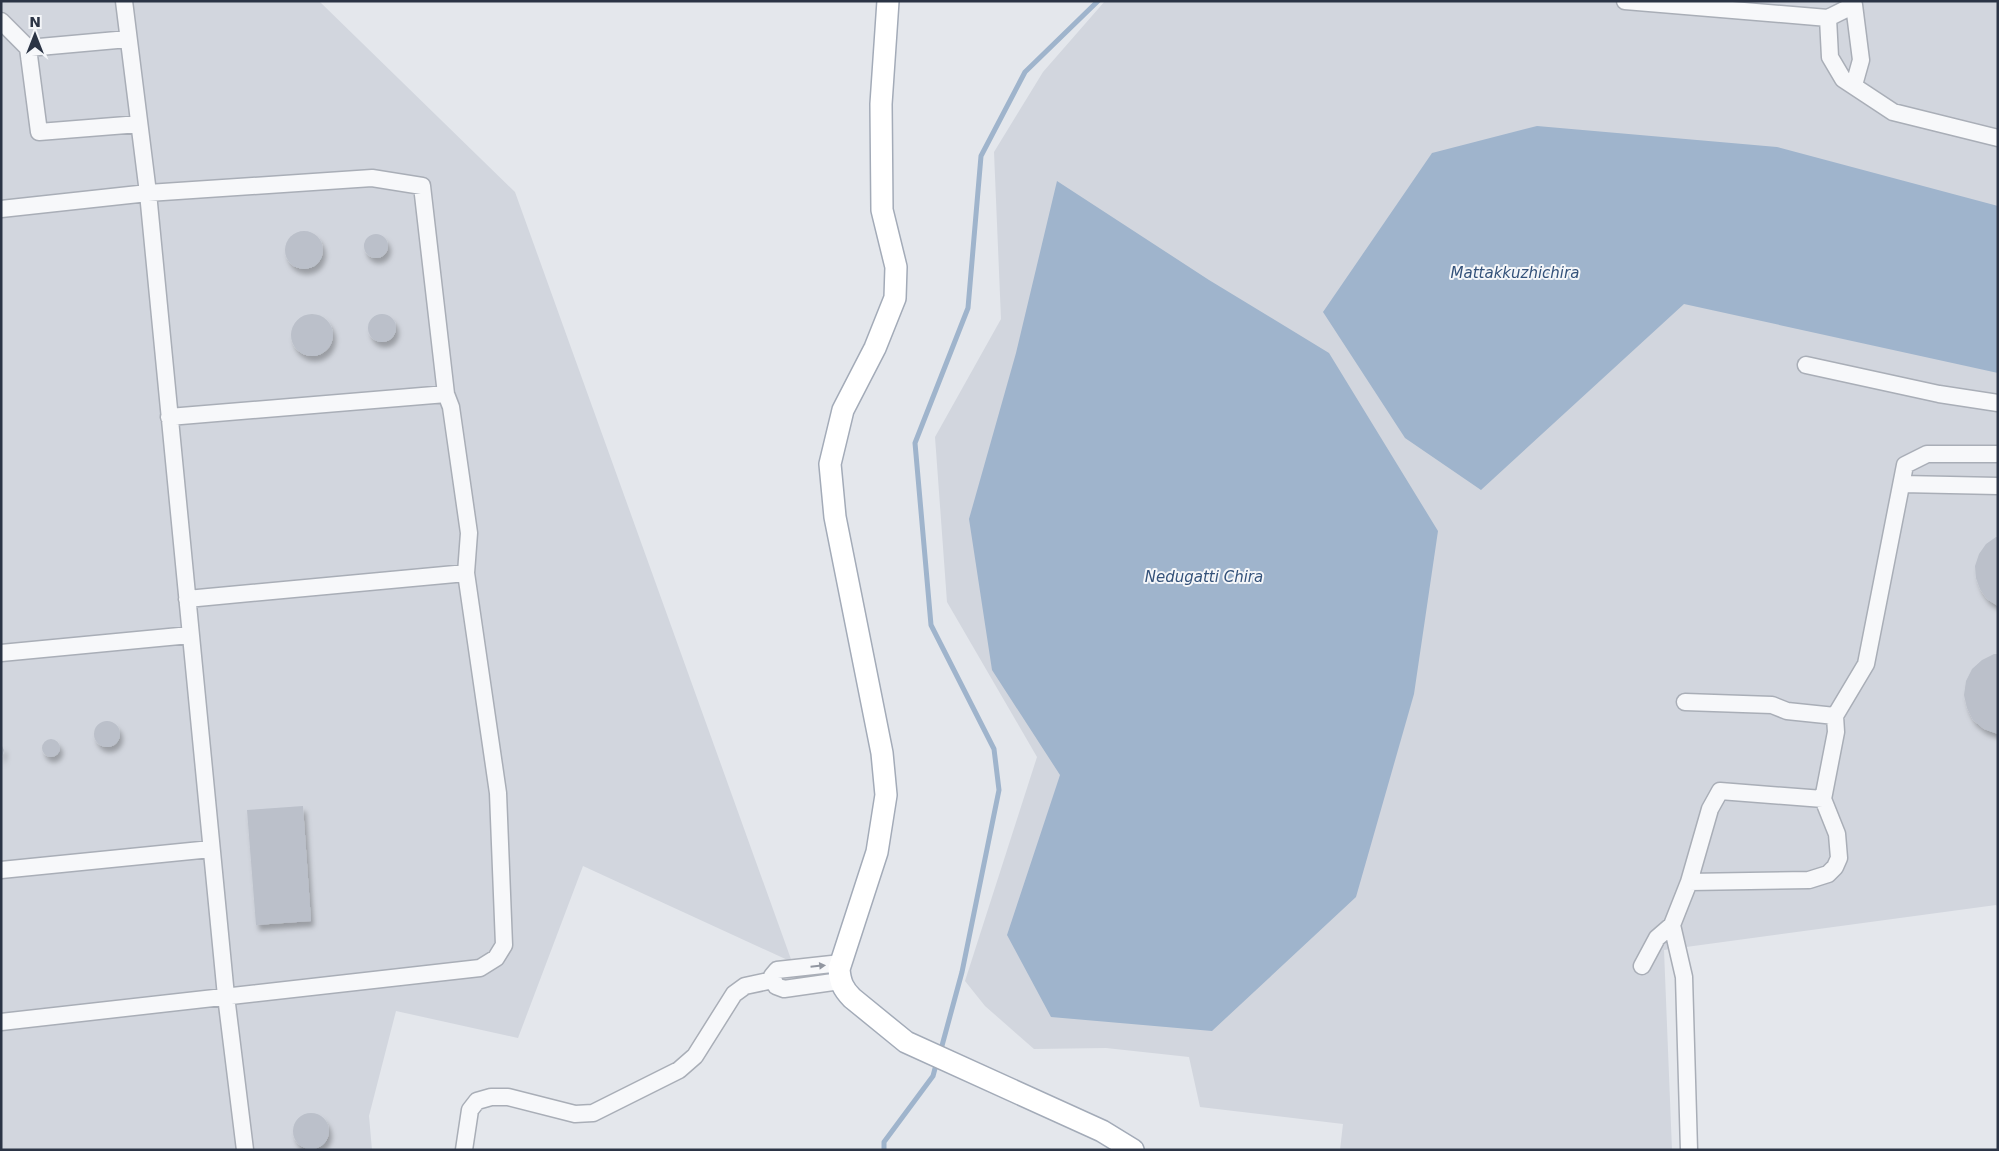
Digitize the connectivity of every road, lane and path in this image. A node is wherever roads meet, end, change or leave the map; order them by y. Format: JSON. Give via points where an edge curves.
{"nodes":[{"id":1,"x":124,"y":1,"type":"edge"},
{"id":2,"x":888,"y":1,"type":"edge"},
{"id":3,"x":1625,"y":1,"type":"edge"},
{"id":4,"x":1854,"y":3,"type":"edge"},
{"id":5,"x":1828,"y":18,"type":"junction"},
{"id":6,"x":1,"y":21,"type":"edge"},
{"id":7,"x":128,"y":39,"type":"junction"},
{"id":8,"x":28,"y":48,"type":"junction"},
{"id":9,"x":1854,"y":85,"type":"junction"},
{"id":10,"x":139,"y":124,"type":"junction"},
{"id":11,"x":1998,"y":138,"type":"edge"},
{"id":12,"x":148,"y":193,"type":"junction"},
{"id":13,"x":1,"y":209,"type":"edge"},
{"id":14,"x":1806,"y":365,"type":"dead end"},
{"id":15,"x":446,"y":394,"type":"junction"},
{"id":16,"x":1998,"y":402,"type":"edge"},
{"id":17,"x":169,"y":417,"type":"junction"},
{"id":18,"x":1998,"y":454,"type":"edge"},
{"id":19,"x":1902,"y":484,"type":"junction"},
{"id":20,"x":1998,"y":486,"type":"edge"},
{"id":21,"x":466,"y":573,"type":"junction"},
{"id":22,"x":187,"y":599,"type":"junction"},
{"id":23,"x":190,"y":635,"type":"junction"},
{"id":24,"x":1,"y":653,"type":"edge"},
{"id":25,"x":1685,"y":702,"type":"dead end"},
{"id":26,"x":1834,"y":716,"type":"junction"},
{"id":27,"x":1822,"y":799,"type":"junction"},
{"id":28,"x":211,"y":849,"type":"junction"},
{"id":29,"x":1,"y":870,"type":"edge"},
{"id":30,"x":1690,"y":882,"type":"junction"},
{"id":31,"x":1672,"y":925,"type":"junction"},
{"id":32,"x":1642,"y":966,"type":"dead end"},
{"id":33,"x":840,"y":972,"type":"junction"},
{"id":34,"x":226,"y":996,"type":"junction"},
{"id":35,"x":1,"y":1022,"type":"edge"},
{"id":36,"x":245,"y":1150,"type":"edge"},
{"id":37,"x":464,"y":1150,"type":"edge"},
{"id":38,"x":1133,"y":1150,"type":"edge"},
{"id":39,"x":1689,"y":1150,"type":"edge"}],
"edges":[{"from":1,"to":7,"type":"lane"},
{"from":2,"to":33,"type":"main road","via":[[881,104],[882,210],[896,267],[895,298],[876,348],[843,410],[830,464],[835,516],[882,753],[886,795],[877,852]]},
{"from":3,"to":5,"type":"lane"},
{"from":4,"to":5,"type":"lane"},
{"from":4,"to":9,"type":"lane","via":[[1861,60]]},
{"from":5,"to":9,"type":"lane","via":[[1830,57],[1844,79]]},
{"from":6,"to":8,"type":"lane"},
{"from":7,"to":8,"type":"lane"},
{"from":7,"to":10,"type":"lane"},
{"from":8,"to":10,"type":"lane","via":[[39,132]]},
{"from":9,"to":11,"type":"lane","via":[[1893,112]]},
{"from":10,"to":12,"type":"lane"},
{"from":12,"to":13,"type":"lane"},
{"from":12,"to":15,"type":"lane","via":[[372,178],[422,186]]},
{"from":12,"to":17,"type":"lane"},
{"from":14,"to":16,"type":"lane","via":[[1939,394]]},
{"from":15,"to":17,"type":"lane"},
{"from":15,"to":21,"type":"lane","via":[[451,407],[469,533]]},
{"from":17,"to":22,"type":"lane"},
{"from":18,"to":19,"type":"lane","via":[[1927,454],[1905,465]]},
{"from":19,"to":20,"type":"lane"},
{"from":19,"to":26,"type":"lane","via":[[1866,664]]},
{"from":21,"to":22,"type":"lane"},
{"from":21,"to":34,"type":"lane","via":[[498,793],[504,946],[496,958],[480,968]]},
{"from":22,"to":23,"type":"lane"},
{"from":23,"to":24,"type":"lane"},
{"from":23,"to":28,"type":"lane"},
{"from":25,"to":26,"type":"lane","via":[[1772,705],[1787,711]]},
{"from":26,"to":27,"type":"lane","via":[[1836,732]]},
{"from":27,"to":30,"type":"lane","via":[[1720,791],[1710,809]]},
{"from":27,"to":30,"type":"lane","via":[[1839,846],[1839,858],[1828,874],[1809,880]]},
{"from":28,"to":29,"type":"lane"},
{"from":28,"to":34,"type":"lane"},
{"from":30,"to":31,"type":"lane"},
{"from":31,"to":32,"type":"lane","via":[[1657,938]]},
{"from":31,"to":39,"type":"lane","via":[[1684,977]]},
{"from":33,"to":37,"type":"lane","via":[[778,970],[772,976],[773,980],[745,986],[734,994],[695,1056],[680,1070],[592,1113],[575,1114],[508,1098],[492,1097],[477,1101],[470,1110]]},
{"from":33,"to":38,"type":"main road","via":[[844,991],[898,1035],[928,1052],[1102,1131]]},
{"from":34,"to":35,"type":"lane"},
{"from":34,"to":36,"type":"lane"}]}
